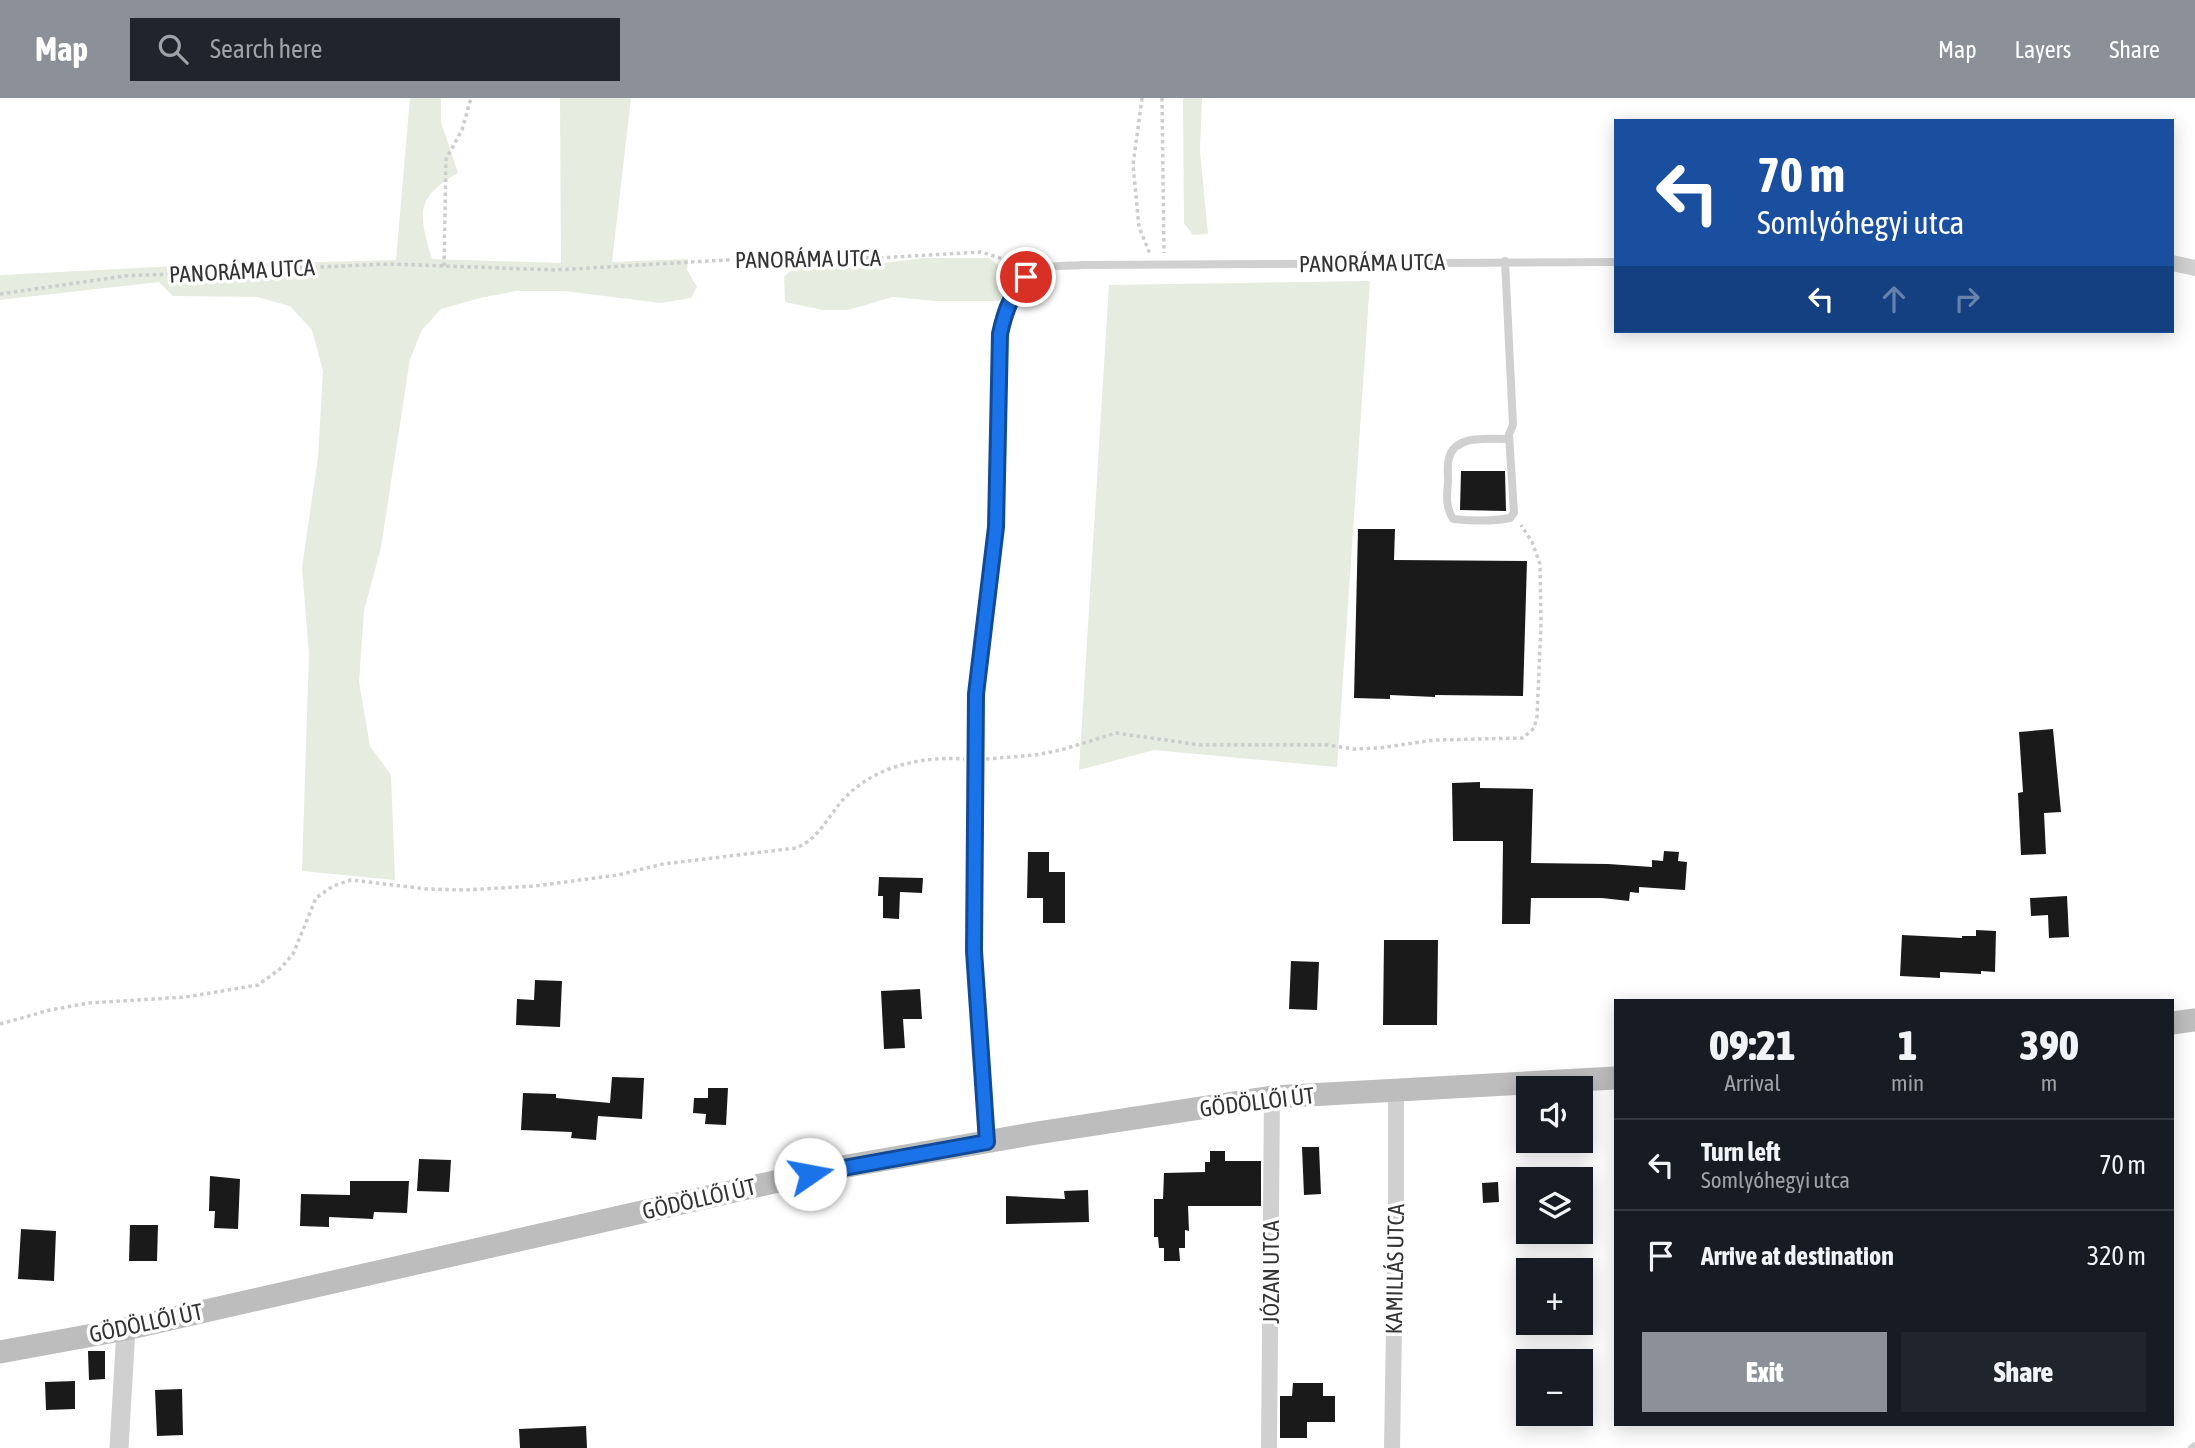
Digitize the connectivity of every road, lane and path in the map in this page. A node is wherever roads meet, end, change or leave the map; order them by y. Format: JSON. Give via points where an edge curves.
{"nodes":[{"id":1,"x":471,"y":98,"type":"edge"},
{"id":2,"x":1142,"y":98,"type":"edge"},
{"id":3,"x":1162,"y":98,"type":"edge"},
{"id":4,"x":1505,"y":261,"type":"junction"},
{"id":5,"x":1614,"y":262,"type":"edge"},
{"id":6,"x":2174,"y":263,"type":"edge"},
{"id":7,"x":443,"y":266,"type":"junction"},
{"id":8,"x":1152,"y":266,"type":"junction"},
{"id":9,"x":1164,"y":266,"type":"junction"},
{"id":10,"x":2195,"y":268,"type":"edge"},
{"id":11,"x":1036,"y":269,"type":"junction"},
{"id":12,"x":0,"y":294,"type":"edge"},
{"id":13,"x":1509,"y":439,"type":"junction"},
{"id":14,"x":1512,"y":516,"type":"junction"},
{"id":15,"x":977,"y":759,"type":"junction"},
{"id":16,"x":2195,"y":1020,"type":"edge"},
{"id":17,"x":2174,"y":1023,"type":"edge"},
{"id":18,"x":0,"y":1024,"type":"edge"},
{"id":19,"x":1614,"y":1078,"type":"edge"},
{"id":20,"x":1396,"y":1090,"type":"junction"},
{"id":21,"x":1272,"y":1097,"type":"junction"},
{"id":22,"x":987,"y":1142,"type":"junction"},
{"id":23,"x":126,"y":1329,"type":"junction"},
{"id":24,"x":0,"y":1352,"type":"edge"},
{"id":25,"x":119,"y":1448,"type":"edge"},
{"id":26,"x":1269,"y":1448,"type":"edge"},
{"id":27,"x":1392,"y":1448,"type":"edge"}],
"edges":[{"from":1,"to":7,"type":"path","via":[[462,130],[446,159]]},
{"from":2,"to":8,"type":"path","via":[[1133,165],[1139,227]]},
{"from":3,"to":9,"type":"path"},
{"from":4,"to":5,"type":"lane","name":"PANORÁMA UTCA"},
{"from":4,"to":9,"type":"lane","name":"PANORÁMA UTCA"},
{"from":4,"to":13,"type":"lane","via":[[1513,425]]},
{"from":6,"to":10,"type":"street"},
{"from":7,"to":11,"type":"path","name":"PANORÁMA UTCA","via":[[555,270],[794,256],[877,258],[981,252]]},
{"from":7,"to":12,"type":"path","name":"PANORÁMA UTCA","via":[[387,264],[125,276]]},
{"from":8,"to":9,"type":"lane","name":"PANORÁMA UTCA"},
{"from":8,"to":11,"type":"lane","name":"PANORÁMA UTCA"},
{"from":11,"to":15,"type":"lane","via":[[1013,293],[1000,334],[996,527],[976,694]]},
{"from":13,"to":14,"type":"lane"},
{"from":13,"to":14,"type":"lane","via":[[1480,438],[1454,448],[1449,457],[1447,510],[1454,519],[1477,522]]},
{"from":14,"to":15,"type":"path","via":[[1532,542],[1540,564],[1537,717],[1534,728],[1522,738],[1434,740],[1353,750],[1328,745],[1200,745],[1115,733],[1035,755]]},
{"from":15,"to":18,"type":"path","via":[[939,757],[888,769],[851,792],[817,835],[796,848],[535,886],[453,890],[351,880],[316,898],[293,954],[258,985],[186,997],[89,1003]]},
{"from":15,"to":22,"type":"lane","via":[[974,951]]},
{"from":16,"to":17,"type":"main road"},
{"from":19,"to":20,"type":"main road","name":"GÖDÖLLŐI ÚT"},
{"from":20,"to":21,"type":"main road","name":"GÖDÖLLŐI ÚT"},
{"from":20,"to":27,"type":"street","name":"KAMILLÁS UTCA"},
{"from":21,"to":22,"type":"main road","name":"GÖDÖLLŐI ÚT"},
{"from":21,"to":26,"type":"street","name":"JÓZAN UTCA"},
{"from":22,"to":23,"type":"main road","name":"GÖDÖLLŐI ÚT","via":[[836,1168]]},
{"from":23,"to":24,"type":"main road","name":"GÖDÖLLŐI ÚT"},
{"from":23,"to":25,"type":"street"}]}
